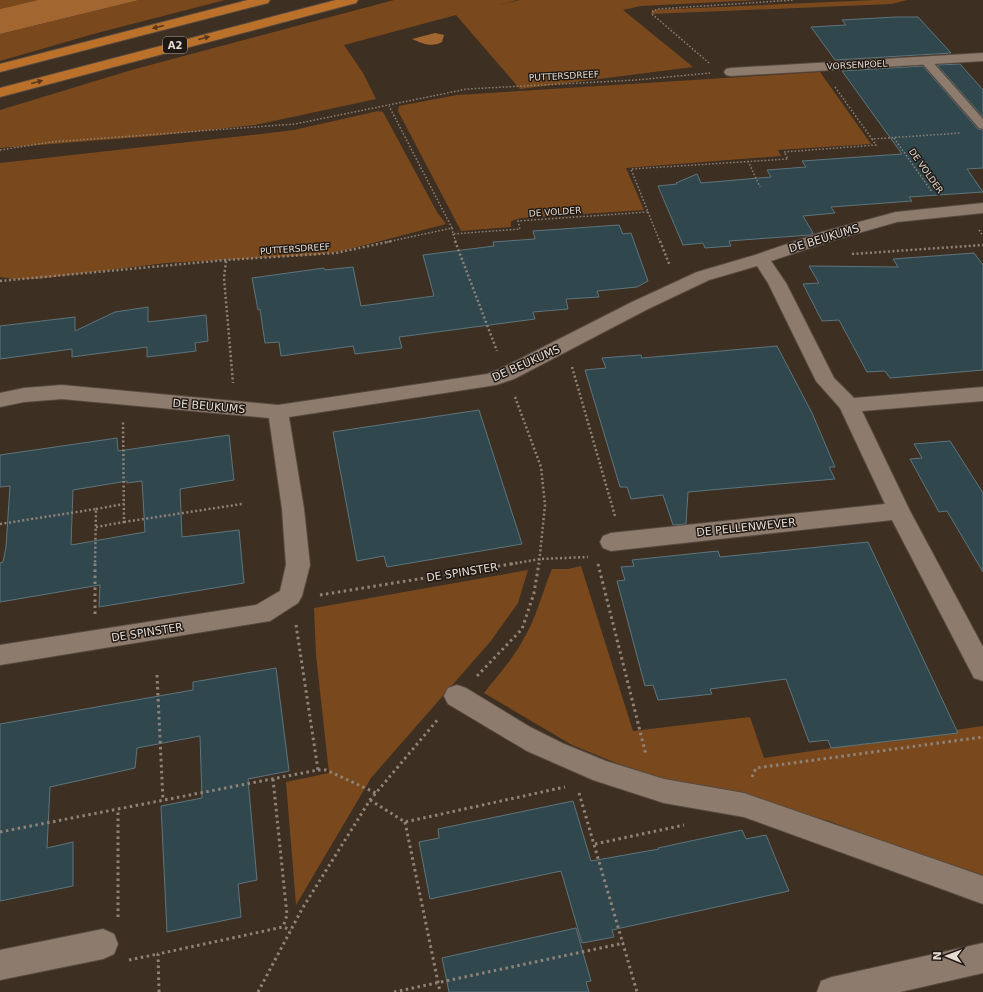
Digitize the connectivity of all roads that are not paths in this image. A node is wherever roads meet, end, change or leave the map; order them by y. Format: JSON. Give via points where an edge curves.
{"nodes":[{"id":1,"x":263,"y":0,"type":"edge"},
{"id":2,"x":351,"y":0,"type":"edge"},
{"id":3,"x":983,"y":57,"type":"edge"},
{"id":4,"x":926,"y":61,"type":"junction"},
{"id":5,"x":0,"y":68,"type":"edge"},
{"id":6,"x":731,"y":72,"type":"dead end"},
{"id":7,"x":0,"y":94,"type":"edge"},
{"id":8,"x":983,"y":126,"type":"edge"},
{"id":9,"x":983,"y":208,"type":"edge"},
{"id":10,"x":761,"y":260,"type":"junction"},
{"id":11,"x":983,"y":394,"type":"edge"},
{"id":12,"x":0,"y":400,"type":"edge"},
{"id":13,"x":850,"y":405,"type":"junction"},
{"id":14,"x":278,"y":412,"type":"junction"},
{"id":15,"x":899,"y":511,"type":"junction"},
{"id":16,"x":608,"y":541,"type":"road end"},
{"id":17,"x":0,"y":655,"type":"edge"},
{"id":18,"x":983,"y":671,"type":"edge"},
{"id":19,"x":457,"y":696,"type":"dead end"},
{"id":20,"x":983,"y":890,"type":"edge"},
{"id":21,"x":103,"y":944,"type":"dead end"},
{"id":22,"x":983,"y":958,"type":"edge"},
{"id":23,"x":0,"y":965,"type":"edge"},
{"id":24,"x":832,"y":992,"type":"edge"}],
"edges":[{"from":1,"to":5,"type":"highway","number":"A2","one_way":true},
{"from":7,"to":2,"type":"highway","number":"A2","one_way":true},
{"from":3,"to":4,"type":"street","name":"VORSENPOEL"},
{"from":4,"to":6,"type":"street","name":"VORSENPOEL"},
{"from":4,"to":8,"type":"lane"},
{"from":9,"to":10,"type":"street","name":"DE BEUKUMS","via":[[896,217],[828,236]]},
{"from":10,"to":13,"type":"street","via":[[777,283],[826,381]]},
{"from":10,"to":14,"type":"street","name":"DE BEUKUMS","via":[[703,276],[507,374],[489,380]]},
{"from":11,"to":13,"type":"street"},
{"from":12,"to":14,"type":"street","name":"DE BEUKUMS","via":[[62,392]]},
{"from":13,"to":15,"type":"street"},
{"from":14,"to":17,"type":"street","name":"DE SPINSTER","via":[[294,509],[298,565],[290,596],[261,614]]},
{"from":15,"to":16,"type":"street","name":"DE PELLENWEVER"},
{"from":15,"to":18,"type":"street"},
{"from":19,"to":20,"type":"street","via":[[522,735],[586,766],[654,789],[721,799],[743,805],[817,830],[927,873]]},
{"from":21,"to":23,"type":"street"},
{"from":22,"to":24,"type":"street"}]}
